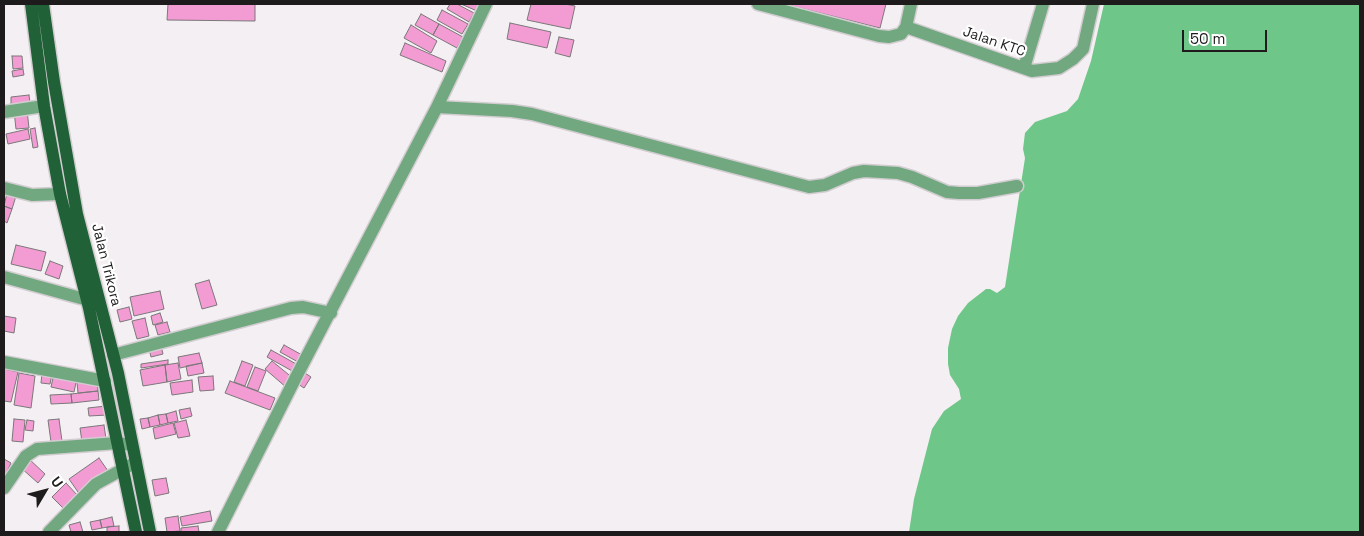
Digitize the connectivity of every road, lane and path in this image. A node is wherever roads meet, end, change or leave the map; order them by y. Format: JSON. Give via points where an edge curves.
{"nodes":[{"id":1,"x":31,"y":4,"type":"edge"},
{"id":2,"x":44,"y":4,"type":"edge"},
{"id":3,"x":486,"y":4,"type":"edge"},
{"id":4,"x":758,"y":4,"type":"edge"},
{"id":5,"x":911,"y":4,"type":"edge"},
{"id":6,"x":1043,"y":4,"type":"edge"},
{"id":7,"x":1093,"y":4,"type":"edge"},
{"id":8,"x":906,"y":27,"type":"junction"},
{"id":9,"x":1024,"y":68,"type":"junction"},
{"id":10,"x":44,"y":106,"type":"junction"},
{"id":11,"x":437,"y":107,"type":"junction"},
{"id":12,"x":4,"y":112,"type":"edge"},
{"id":13,"x":1017,"y":186,"type":"dead end"},
{"id":14,"x":4,"y":188,"type":"edge"},
{"id":15,"x":60,"y":194,"type":"junction"},
{"id":16,"x":4,"y":277,"type":"edge"},
{"id":17,"x":93,"y":302,"type":"junction"},
{"id":18,"x":331,"y":312,"type":"junction"},
{"id":19,"x":113,"y":355,"type":"junction"},
{"id":20,"x":4,"y":362,"type":"edge"},
{"id":21,"x":105,"y":381,"type":"junction"},
{"id":22,"x":117,"y":443,"type":"junction"},
{"id":23,"x":132,"y":445,"type":"junction"},
{"id":24,"x":136,"y":462,"type":"junction"},
{"id":25,"x":123,"y":468,"type":"junction"},
{"id":26,"x":4,"y":488,"type":"edge"},
{"id":27,"x":49,"y":532,"type":"edge"},
{"id":28,"x":136,"y":532,"type":"edge"},
{"id":29,"x":150,"y":532,"type":"edge"},
{"id":30,"x":218,"y":532,"type":"edge"}],
"edges":[{"from":1,"to":10,"type":"main road","name":"Jalan Trikora"},
{"from":2,"to":17,"type":"main road","name":"Jalan Trikora","via":[[54,82]]},
{"from":3,"to":11,"type":"street"},
{"from":4,"to":8,"type":"street","via":[[879,36],[901,34]]},
{"from":5,"to":8,"type":"street"},
{"from":6,"to":9,"type":"street"},
{"from":7,"to":9,"type":"street","name":"Jalan KTC","via":[[1083,49],[1073,59],[1059,68],[1032,71]]},
{"from":8,"to":9,"type":"street","name":"Jalan KTC"},
{"from":10,"to":12,"type":"street"},
{"from":10,"to":15,"type":"main road","name":"Jalan Trikora"},
{"from":11,"to":13,"type":"street","via":[[532,114],[809,187],[864,171],[898,173],[947,192],[978,193]]},
{"from":11,"to":18,"type":"street"},
{"from":14,"to":15,"type":"street","via":[[32,195]]},
{"from":15,"to":17,"type":"main road","name":"Jalan Trikora"},
{"from":16,"to":17,"type":"street"},
{"from":17,"to":19,"type":"main road","name":"Jalan Trikora"},
{"from":17,"to":21,"type":"main road","name":"Jalan Trikora"},
{"from":18,"to":19,"type":"street","via":[[291,308]]},
{"from":18,"to":30,"type":"street"},
{"from":19,"to":23,"type":"main road","name":"Jalan Trikora"},
{"from":20,"to":21,"type":"street"},
{"from":21,"to":22,"type":"main road","name":"Jalan Trikora"},
{"from":22,"to":23,"type":"street"},
{"from":22,"to":25,"type":"main road","name":"Jalan Trikora"},
{"from":22,"to":26,"type":"street","via":[[37,450],[26,456]]},
{"from":23,"to":24,"type":"main road","name":"Jalan Trikora"},
{"from":24,"to":25,"type":"street"},
{"from":24,"to":29,"type":"main road","name":"Jalan Trikora"},
{"from":25,"to":27,"type":"street","via":[[96,484]]},
{"from":25,"to":28,"type":"main road","name":"Jalan Trikora"}]}
